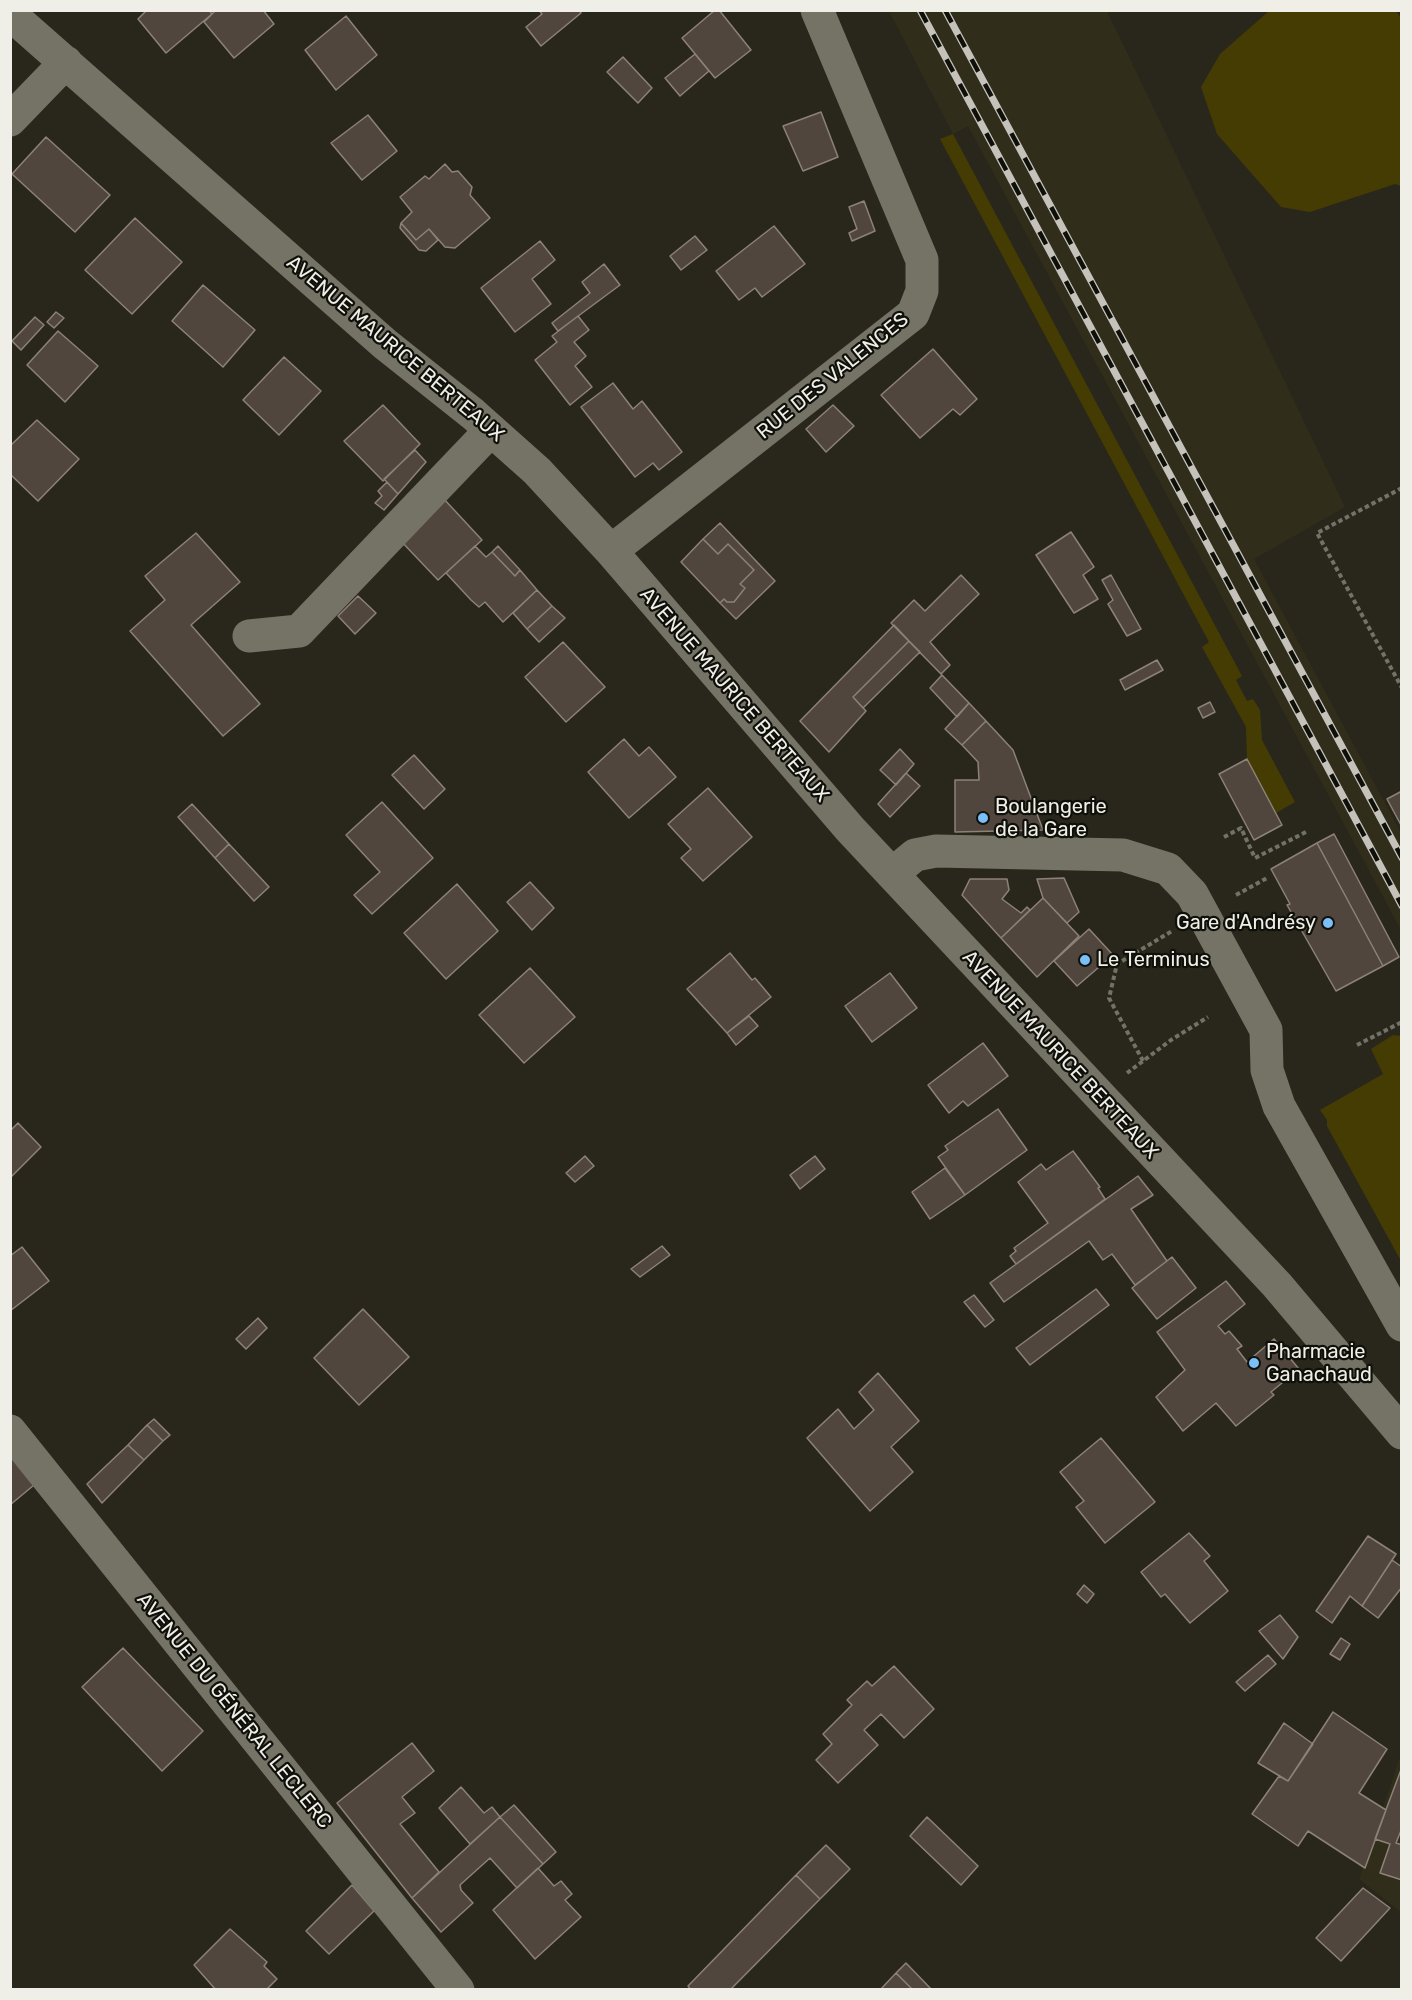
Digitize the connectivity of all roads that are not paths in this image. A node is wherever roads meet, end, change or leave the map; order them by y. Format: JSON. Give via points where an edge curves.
{"nodes":[{"id":1,"x":817,"y":10,"type":"edge"},
{"id":2,"x":10,"y":14,"type":"edge"},
{"id":3,"x":66,"y":62,"type":"junction"},
{"id":4,"x":10,"y":120,"type":"edge"},
{"id":5,"x":491,"y":430,"type":"junction"},
{"id":6,"x":611,"y":551,"type":"junction"},
{"id":7,"x":249,"y":636,"type":"dead end"},
{"id":8,"x":892,"y":874,"type":"junction"},
{"id":9,"x":1401,"y":1325,"type":"edge"},
{"id":10,"x":10,"y":1431,"type":"edge"},
{"id":11,"x":1401,"y":1433,"type":"edge"},
{"id":12,"x":458,"y":1989,"type":"edge"}],
"edges":[{"from":1,"to":6,"type":"street","name":"RUE DES VALENCES","via":[[922,260],[922,291],[913,314]]},
{"from":2,"to":3,"type":"street","name":"AVENUE MAURICE BERTEAUX"},
{"from":3,"to":4,"type":"street"},
{"from":3,"to":5,"type":"street","name":"AVENUE MAURICE BERTEAUX","via":[[385,344]]},
{"from":5,"to":6,"type":"street","name":"AVENUE MAURICE BERTEAUX","via":[[537,471]]},
{"from":5,"to":7,"type":"street","via":[[299,631]]},
{"from":6,"to":8,"type":"street","name":"AVENUE MAURICE BERTEAUX"},
{"from":8,"to":9,"type":"street","via":[[915,855],[936,851],[1123,855],[1168,869],[1192,894],[1266,1030],[1267,1070],[1279,1106]]},
{"from":8,"to":11,"type":"street","name":"AVENUE MAURICE BERTEAUX","via":[[1276,1285]]},
{"from":10,"to":12,"type":"street","name":"AVENUE DU GÉNÉRAL LECLERC"}]}
